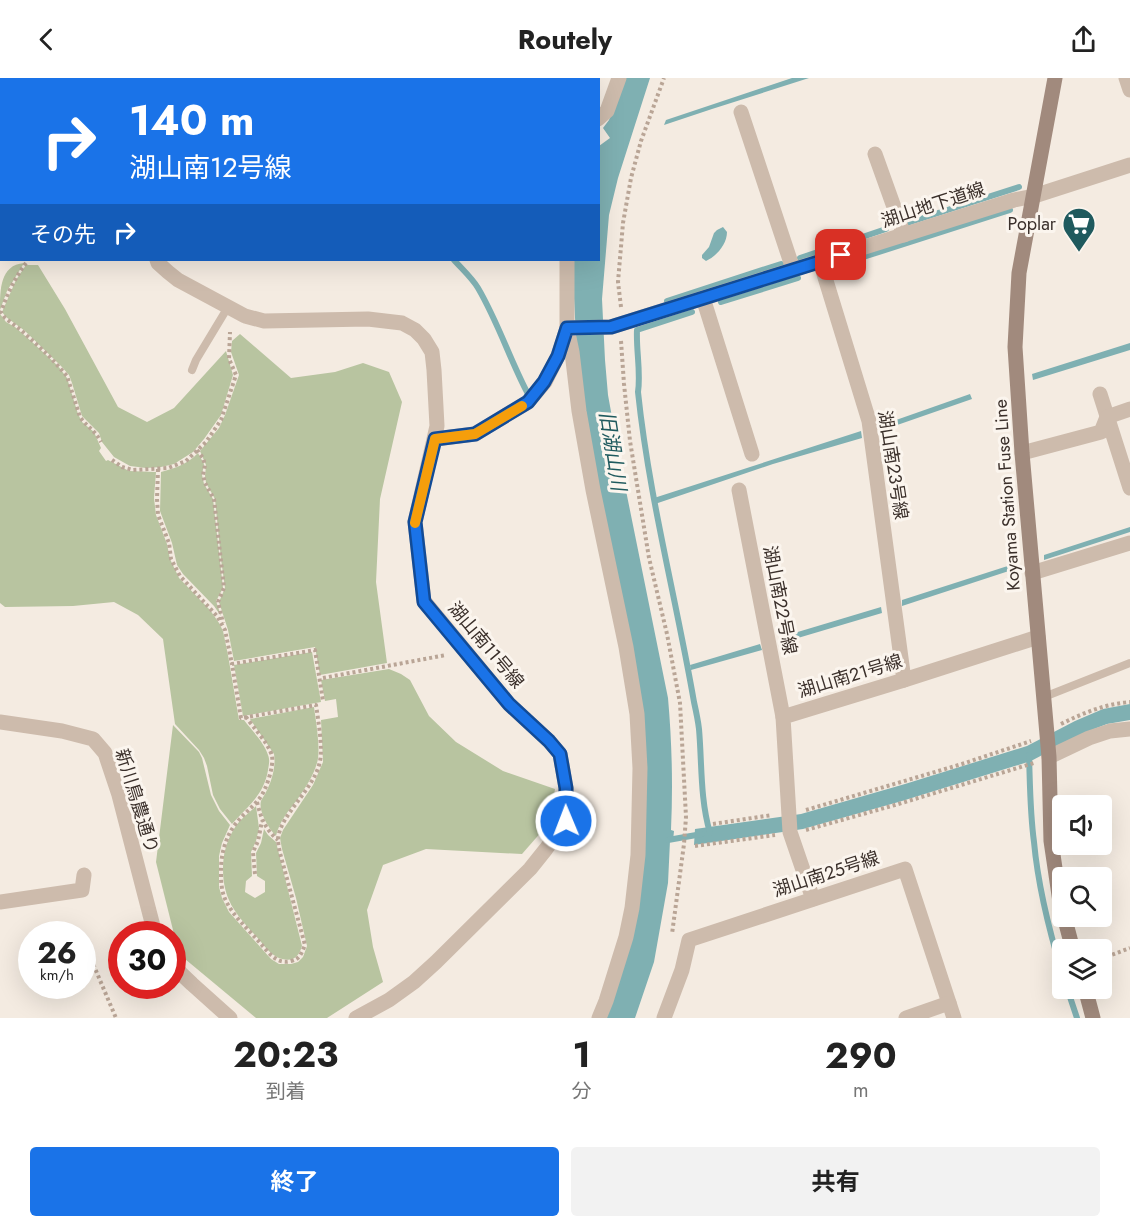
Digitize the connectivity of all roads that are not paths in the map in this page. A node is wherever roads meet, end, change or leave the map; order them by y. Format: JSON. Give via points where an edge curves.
{"nodes":[{"id":1,"x":619,"y":78,"type":"edge"},
{"id":2,"x":1055,"y":78,"type":"edge"},
{"id":3,"x":1126,"y":78,"type":"edge"},
{"id":4,"x":1130,"y":90,"type":"edge"},
{"id":5,"x":741,"y":112,"type":"dead end"},
{"id":6,"x":600,"y":117,"type":"edge"},
{"id":7,"x":875,"y":154,"type":"dead end"},
{"id":8,"x":1130,"y":165,"type":"edge"},
{"id":9,"x":1034,"y":196,"type":"junction"},
{"id":10,"x":904,"y":235,"type":"junction"},
{"id":11,"x":157,"y":261,"type":"edge"},
{"id":12,"x":567,"y":261,"type":"edge"},
{"id":13,"x":820,"y":261,"type":"junction"},
{"id":14,"x":793,"y":269,"type":"junction"},
{"id":15,"x":703,"y":298,"type":"junction"},
{"id":16,"x":231,"y":308,"type":"junction"},
{"id":17,"x":572,"y":328,"type":"junction"},
{"id":18,"x":192,"y":370,"type":"dead end"},
{"id":19,"x":1100,"y":394,"type":"dead end"},
{"id":20,"x":1130,"y":410,"type":"edge"},
{"id":21,"x":1107,"y":417,"type":"junction"},
{"id":22,"x":435,"y":439,"type":"junction"},
{"id":23,"x":1022,"y":453,"type":"junction"},
{"id":24,"x":752,"y":454,"type":"dead end"},
{"id":25,"x":1130,"y":488,"type":"edge"},
{"id":26,"x":739,"y":490,"type":"dead end"},
{"id":27,"x":1130,"y":543,"type":"edge"},
{"id":28,"x":1032,"y":573,"type":"junction"},
{"id":29,"x":1038,"y":637,"type":"junction"},
{"id":30,"x":1130,"y":663,"type":"edge"},
{"id":31,"x":904,"y":680,"type":"junction"},
{"id":32,"x":1044,"y":697,"type":"junction"},
{"id":33,"x":783,"y":717,"type":"junction"},
{"id":34,"x":0,"y":722,"type":"edge"},
{"id":35,"x":1130,"y":729,"type":"edge"},
{"id":36,"x":1049,"y":757,"type":"junction"},
{"id":37,"x":1055,"y":867,"type":"edge"},
{"id":38,"x":84,"y":875,"type":"dead end"},
{"id":39,"x":813,"y":898,"type":"junction"},
{"id":40,"x":0,"y":902,"type":"edge"},
{"id":41,"x":152,"y":921,"type":"edge"},
{"id":42,"x":186,"y":978,"type":"edge"},
{"id":43,"x":1088,"y":999,"type":"edge"},
{"id":44,"x":952,"y":1011,"type":"edge"},
{"id":45,"x":230,"y":1018,"type":"edge"},
{"id":46,"x":356,"y":1018,"type":"edge"},
{"id":47,"x":599,"y":1018,"type":"edge"},
{"id":48,"x":664,"y":1018,"type":"edge"},
{"id":49,"x":906,"y":1018,"type":"edge"},
{"id":50,"x":1093,"y":1018,"type":"edge"}],
"edges":[{"from":1,"to":6,"type":"street","via":[[608,111]]},
{"from":2,"to":9,"type":"main road","name":"Koyama Station Fuse Line"},
{"from":3,"to":4,"type":"street"},
{"from":5,"to":14,"type":"street"},
{"from":7,"to":10,"type":"street"},
{"from":8,"to":9,"type":"street","name":"湖山地下道線"},
{"from":9,"to":10,"type":"street","name":"湖山地下道線"},
{"from":9,"to":23,"type":"main road","name":"Koyama Station Fuse Line","via":[[1019,273],[1015,347]]},
{"from":10,"to":13,"type":"street","name":"湖山地下道線"},
{"from":11,"to":16,"type":"street","name":"湖山南11号線","via":[[178,280]]},
{"from":12,"to":17,"type":"street"},
{"from":13,"to":14,"type":"street","name":"湖山地下道線"},
{"from":13,"to":31,"type":"street","name":"湖山南23号線","via":[[869,421]]},
{"from":14,"to":15,"type":"street","name":"湖山地下道線"},
{"from":15,"to":17,"type":"street","name":"湖山地下道線","via":[[616,326]]},
{"from":15,"to":24,"type":"street"},
{"from":16,"to":18,"type":"lane"},
{"from":16,"to":22,"type":"street","name":"湖山南11号線","via":[[264,321],[368,318],[402,322],[415,330],[432,352],[437,408]]},
{"from":17,"to":22,"type":"street","via":[[544,382],[528,402],[475,434]]},
{"from":17,"to":47,"type":"street","via":[[579,411],[624,637],[637,714],[640,768],[632,908]]},
{"from":19,"to":21,"type":"street"},
{"from":20,"to":21,"type":"street"},
{"from":21,"to":23,"type":"street","via":[[1101,432]]},
{"from":21,"to":25,"type":"street"},
{"from":22,"to":46,"type":"street","name":"湖山南11号線","via":[[415,522],[424,602],[509,704],[560,754],[566,821],[530,869],[436,962],[390,1000]]},
{"from":23,"to":28,"type":"main road","name":"Koyama Station Fuse Line"},
{"from":26,"to":33,"type":"street","name":"湖山南22号線"},
{"from":27,"to":28,"type":"street"},
{"from":28,"to":29,"type":"main road","name":"Koyama Station Fuse Line"},
{"from":29,"to":31,"type":"street","name":"湖山南21号線"},
{"from":29,"to":32,"type":"main road","name":"Koyama Station Fuse Line"},
{"from":30,"to":32,"type":"lane"},
{"from":31,"to":33,"type":"street","name":"湖山南21号線"},
{"from":32,"to":36,"type":"main road","name":"Koyama Station Fuse Line"},
{"from":33,"to":39,"type":"street","name":"湖山南21号線","via":[[790,833]]},
{"from":34,"to":41,"type":"street","name":"新川鳥農通り","via":[[93,739],[105,753]]},
{"from":35,"to":36,"type":"street","via":[[1089,738]]},
{"from":36,"to":37,"type":"main road","name":"Koyama Station Fuse Line"},
{"from":38,"to":40,"type":"street","via":[[82,890]]},
{"from":39,"to":44,"type":"street","name":"湖山南25号線","via":[[905,869]]},
{"from":39,"to":48,"type":"street","name":"湖山南25号線","via":[[689,940]]},
{"from":42,"to":45,"type":"street"},
{"from":43,"to":50,"type":"main road"},
{"from":44,"to":49,"type":"street"}]}
